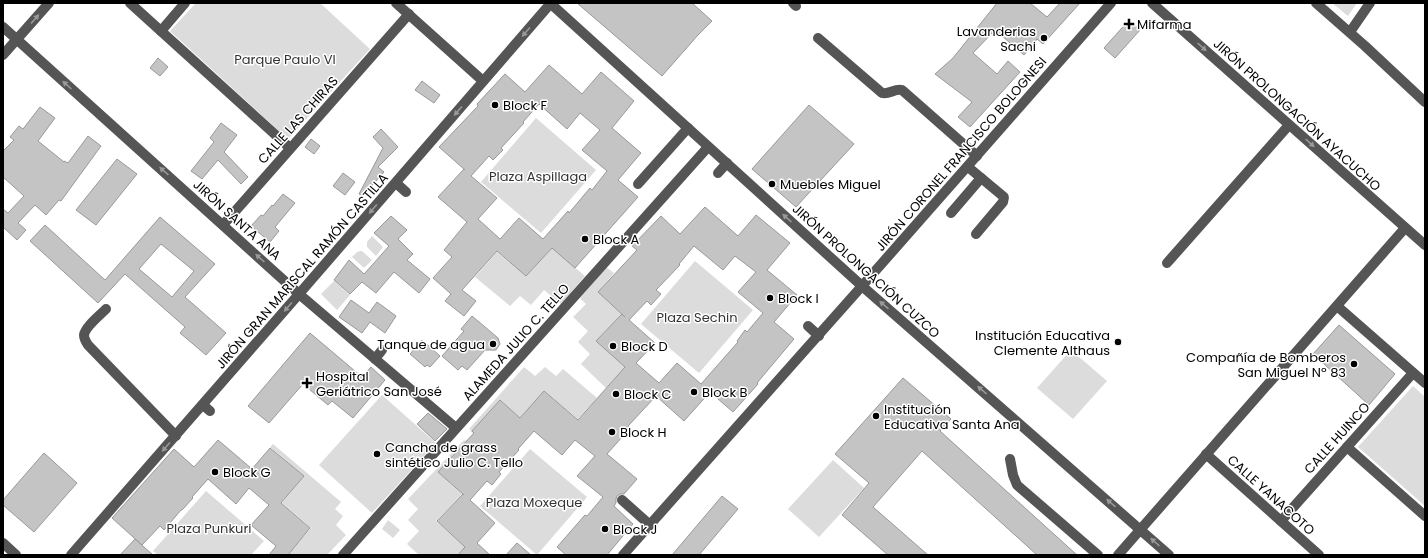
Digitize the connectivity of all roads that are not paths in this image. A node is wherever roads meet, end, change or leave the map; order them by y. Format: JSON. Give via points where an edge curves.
{"nodes":[{"id":1,"x":49,"y":3,"type":"edge"},
{"id":2,"x":130,"y":3,"type":"edge"},
{"id":3,"x":186,"y":3,"type":"edge"},
{"id":4,"x":396,"y":3,"type":"edge"},
{"id":5,"x":551,"y":3,"type":"edge"},
{"id":6,"x":1111,"y":3,"type":"edge"},
{"id":7,"x":1152,"y":3,"type":"edge"},
{"id":8,"x":1316,"y":3,"type":"edge"},
{"id":9,"x":1370,"y":3,"type":"edge"},
{"id":10,"x":409,"y":14,"type":"junction"},
{"id":11,"x":3,"y":27,"type":"edge"},
{"id":12,"x":161,"y":31,"type":"junction"},
{"id":13,"x":1350,"y":32,"type":"junction"},
{"id":14,"x":818,"y":38,"type":"dead end"},
{"id":15,"x":17,"y":40,"type":"junction"},
{"id":16,"x":3,"y":55,"type":"edge"},
{"id":17,"x":483,"y":81,"type":"junction"},
{"id":18,"x":1425,"y":102,"type":"edge"},
{"id":19,"x":1289,"y":125,"type":"junction"},
{"id":20,"x":688,"y":128,"type":"junction"},
{"id":21,"x":708,"y":147,"type":"junction"},
{"id":22,"x":290,"y":148,"type":"junction"},
{"id":23,"x":977,"y":156,"type":"junction"},
{"id":24,"x":727,"y":163,"type":"junction"},
{"id":25,"x":968,"y":167,"type":"junction"},
{"id":26,"x":718,"y":172,"type":"dead end"},
{"id":27,"x":981,"y":178,"type":"junction"},
{"id":28,"x":396,"y":183,"type":"junction"},
{"id":29,"x":638,"y":184,"type":"dead end"},
{"id":30,"x":406,"y":192,"type":"dead end"},
{"id":31,"x":951,"y":212,"type":"dead end"},
{"id":32,"x":223,"y":225,"type":"junction"},
{"id":33,"x":1405,"y":228,"type":"junction"},
{"id":34,"x":976,"y":234,"type":"dead end"},
{"id":35,"x":1425,"y":245,"type":"edge"},
{"id":36,"x":1167,"y":263,"type":"dead end"},
{"id":37,"x":862,"y":286,"type":"junction"},
{"id":38,"x":300,"y":294,"type":"junction"},
{"id":39,"x":1337,"y":306,"type":"junction"},
{"id":40,"x":106,"y":309,"type":"dead end"},
{"id":41,"x":808,"y":326,"type":"dead end"},
{"id":42,"x":819,"y":336,"type":"junction"},
{"id":43,"x":382,"y":350,"type":"dead end"},
{"id":44,"x":375,"y":359,"type":"junction"},
{"id":45,"x":1413,"y":372,"type":"junction"},
{"id":46,"x":1425,"y":383,"type":"edge"},
{"id":47,"x":456,"y":428,"type":"junction"},
{"id":48,"x":176,"y":436,"type":"junction"},
{"id":49,"x":1347,"y":447,"type":"junction"},
{"id":50,"x":1206,"y":454,"type":"junction"},
{"id":51,"x":1010,"y":459,"type":"dead end"},
{"id":52,"x":622,"y":500,"type":"dead end"},
{"id":53,"x":1425,"y":516,"type":"edge"},
{"id":54,"x":1281,"y":521,"type":"junction"},
{"id":55,"x":650,"y":525,"type":"junction"},
{"id":56,"x":1140,"y":529,"type":"junction"},
{"id":57,"x":3,"y":543,"type":"edge"},
{"id":58,"x":16,"y":555,"type":"edge"},
{"id":59,"x":71,"y":555,"type":"edge"},
{"id":60,"x":343,"y":555,"type":"edge"},
{"id":61,"x":624,"y":555,"type":"edge"},
{"id":62,"x":1098,"y":555,"type":"edge"},
{"id":63,"x":1118,"y":555,"type":"edge"},
{"id":64,"x":1169,"y":555,"type":"edge"},
{"id":65,"x":1319,"y":555,"type":"edge"}],
"edges":[{"from":15,"to":1,"type":"street","one_way":true},
{"from":2,"to":12,"type":"street"},
{"from":3,"to":12,"type":"street"},
{"from":4,"to":10,"type":"street"},
{"from":5,"to":17,"type":"street","name":"JIRÓN GRAN MARISCAL RAMÓN CASTILLA","one_way":true},
{"from":5,"to":20,"type":"street","name":"JIRÓN PROLONGACIÓN CUZCO"},
{"from":6,"to":23,"type":"street","name":"JIRÓN CORONEL FRANCISCO BOLOGNESI"},
{"from":7,"to":19,"type":"street","name":"JIRÓN PROLONGACIÓN AYACUCHO","one_way":true},
{"from":8,"to":13,"type":"street"},
{"from":9,"to":13,"type":"street"},
{"from":10,"to":17,"type":"street"},
{"from":10,"to":22,"type":"street","name":"CALLE LAS CHIRAS"},
{"from":11,"to":15,"type":"street","name":"JIRÓN SANTA ANA"},
{"from":12,"to":22,"type":"street"},
{"from":13,"to":18,"type":"street"},
{"from":14,"to":23,"type":"street","via":[[882,92],[902,90]]},
{"from":15,"to":16,"type":"street"},
{"from":32,"to":15,"type":"street","name":"JIRÓN SANTA ANA","one_way":true},
{"from":17,"to":28,"type":"street","name":"JIRÓN GRAN MARISCAL RAMÓN CASTILLA","one_way":true},
{"from":19,"to":33,"type":"street","name":"JIRÓN PROLONGACIÓN AYACUCHO","one_way":true},
{"from":19,"to":36,"type":"street"},
{"from":20,"to":21,"type":"street","name":"JIRÓN PROLONGACIÓN CUZCO"},
{"from":20,"to":29,"type":"street"},
{"from":21,"to":24,"type":"street","name":"JIRÓN PROLONGACIÓN CUZCO"},
{"from":21,"to":47,"type":"street","name":"ALAMEDA JULIO C. TELLO"},
{"from":22,"to":32,"type":"street","name":"CALLE LAS CHIRAS"},
{"from":23,"to":25,"type":"street","name":"JIRÓN CORONEL FRANCISCO BOLOGNESI"},
{"from":24,"to":26,"type":"street"},
{"from":37,"to":24,"type":"street","name":"JIRÓN PROLONGACIÓN CUZCO","one_way":true},
{"from":25,"to":27,"type":"street"},
{"from":25,"to":37,"type":"street","name":"JIRÓN CORONEL FRANCISCO BOLOGNESI"},
{"from":27,"to":31,"type":"street"},
{"from":27,"to":34,"type":"street","via":[[1004,197],[1003,202]]},
{"from":28,"to":30,"type":"street"},
{"from":28,"to":38,"type":"street","name":"JIRÓN GRAN MARISCAL RAMÓN CASTILLA","one_way":true},
{"from":38,"to":32,"type":"street","name":"JIRÓN SANTA ANA","one_way":true},
{"from":33,"to":35,"type":"street","name":"JIRÓN PROLONGACIÓN AYACUCHO"},
{"from":33,"to":39,"type":"street"},
{"from":37,"to":42,"type":"street","name":"JIRÓN CORONEL FRANCISCO BOLOGNESI"},
{"from":56,"to":37,"type":"street","name":"JIRÓN PROLONGACIÓN CUZCO","one_way":true},
{"from":38,"to":44,"type":"street","name":"JIRÓN SANTA ANA"},
{"from":38,"to":48,"type":"street","name":"JIRÓN GRAN MARISCAL RAMÓN CASTILLA","one_way":true,"via":[[207,408]]},
{"from":39,"to":45,"type":"street"},
{"from":39,"to":50,"type":"street"},
{"from":40,"to":48,"type":"street","via":[[87,329],[84,336],[88,345]]},
{"from":41,"to":42,"type":"street"},
{"from":42,"to":55,"type":"street","name":"JIRÓN CORONEL FRANCISCO BOLOGNESI"},
{"from":43,"to":44,"type":"street"},
{"from":44,"to":47,"type":"street","name":"JIRÓN SANTA ANA"},
{"from":45,"to":46,"type":"street"},
{"from":45,"to":49,"type":"street","name":"CALLE HUINCO"},
{"from":47,"to":60,"type":"street","name":"ALAMEDA JULIO C. TELLO"},
{"from":48,"to":59,"type":"street","name":"JIRÓN GRAN MARISCAL RAMÓN CASTILLA","one_way":true},
{"from":49,"to":53,"type":"street"},
{"from":49,"to":54,"type":"street","name":"CALLE HUINCO"},
{"from":50,"to":54,"type":"street","name":"CALLE YANACOTO"},
{"from":50,"to":56,"type":"street"},
{"from":51,"to":62,"type":"street","via":[[1017,485]]},
{"from":52,"to":55,"type":"street"},
{"from":54,"to":65,"type":"street","name":"CALLE YANACOTO"},
{"from":55,"to":61,"type":"street","name":"JIRÓN CORONEL FRANCISCO BOLOGNESI"},
{"from":56,"to":63,"type":"street"},
{"from":64,"to":56,"type":"street","name":"JIRÓN PROLONGACIÓN CUZCO","one_way":true},
{"from":57,"to":58,"type":"street"}]}
